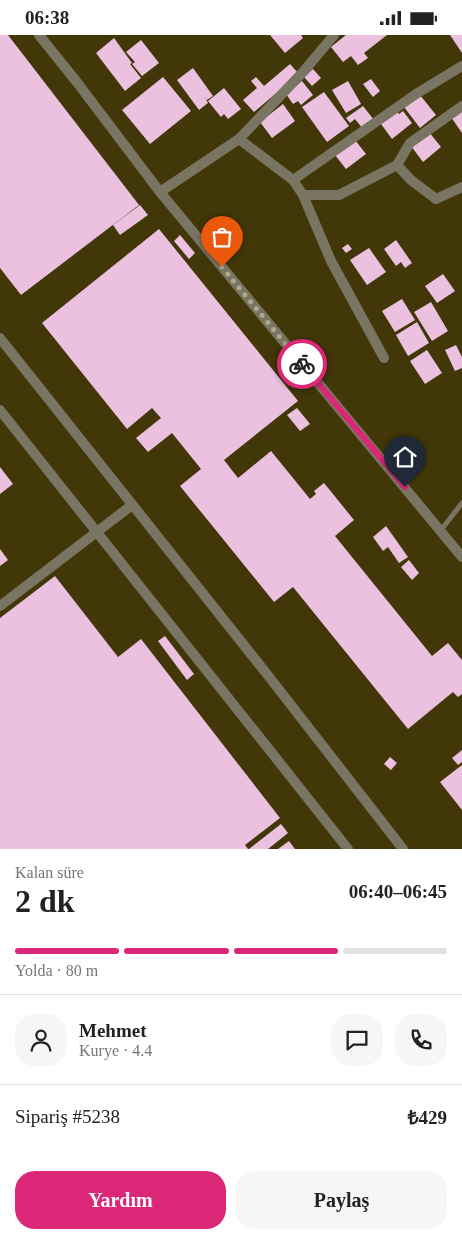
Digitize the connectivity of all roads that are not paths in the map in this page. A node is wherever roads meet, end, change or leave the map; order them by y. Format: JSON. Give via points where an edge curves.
{"nodes":[{"id":1,"x":39,"y":35,"type":"edge"},
{"id":2,"x":334,"y":35,"type":"edge"},
{"id":3,"x":462,"y":66,"type":"edge"},
{"id":4,"x":462,"y":106,"type":"edge"},
{"id":5,"x":239,"y":139,"type":"junction"},
{"id":6,"x":397,"y":165,"type":"junction"},
{"id":7,"x":293,"y":180,"type":"junction"},
{"id":8,"x":462,"y":187,"type":"edge"},
{"id":9,"x":160,"y":191,"type":"junction"},
{"id":10,"x":304,"y":195,"type":"junction"},
{"id":11,"x":0,"y":338,"type":"edge"},
{"id":12,"x":384,"y":358,"type":"dead end"},
{"id":13,"x":0,"y":411,"type":"edge"},
{"id":14,"x":462,"y":503,"type":"edge"},
{"id":15,"x":132,"y":505,"type":"junction"},
{"id":16,"x":441,"y":530,"type":"junction"},
{"id":17,"x":96,"y":531,"type":"junction"},
{"id":18,"x":462,"y":557,"type":"edge"},
{"id":19,"x":0,"y":606,"type":"edge"},
{"id":20,"x":348,"y":849,"type":"edge"},
{"id":21,"x":403,"y":849,"type":"edge"}],
"edges":[{"from":1,"to":9,"type":"street"},
{"from":2,"to":5,"type":"street"},
{"from":3,"to":7,"type":"street","via":[[416,94]]},
{"from":4,"to":6,"type":"street","via":[[410,143]]},
{"from":5,"to":7,"type":"street"},
{"from":5,"to":9,"type":"street"},
{"from":6,"to":8,"type":"street","via":[[436,199]]},
{"from":6,"to":10,"type":"street","via":[[339,195]]},
{"from":7,"to":10,"type":"street"},
{"from":9,"to":16,"type":"street"},
{"from":10,"to":12,"type":"street","via":[[330,261]]},
{"from":11,"to":15,"type":"street"},
{"from":13,"to":17,"type":"street"},
{"from":14,"to":16,"type":"lane"},
{"from":15,"to":17,"type":"street"},
{"from":15,"to":21,"type":"street"},
{"from":16,"to":18,"type":"street"},
{"from":17,"to":19,"type":"street"},
{"from":17,"to":20,"type":"street"}]}
